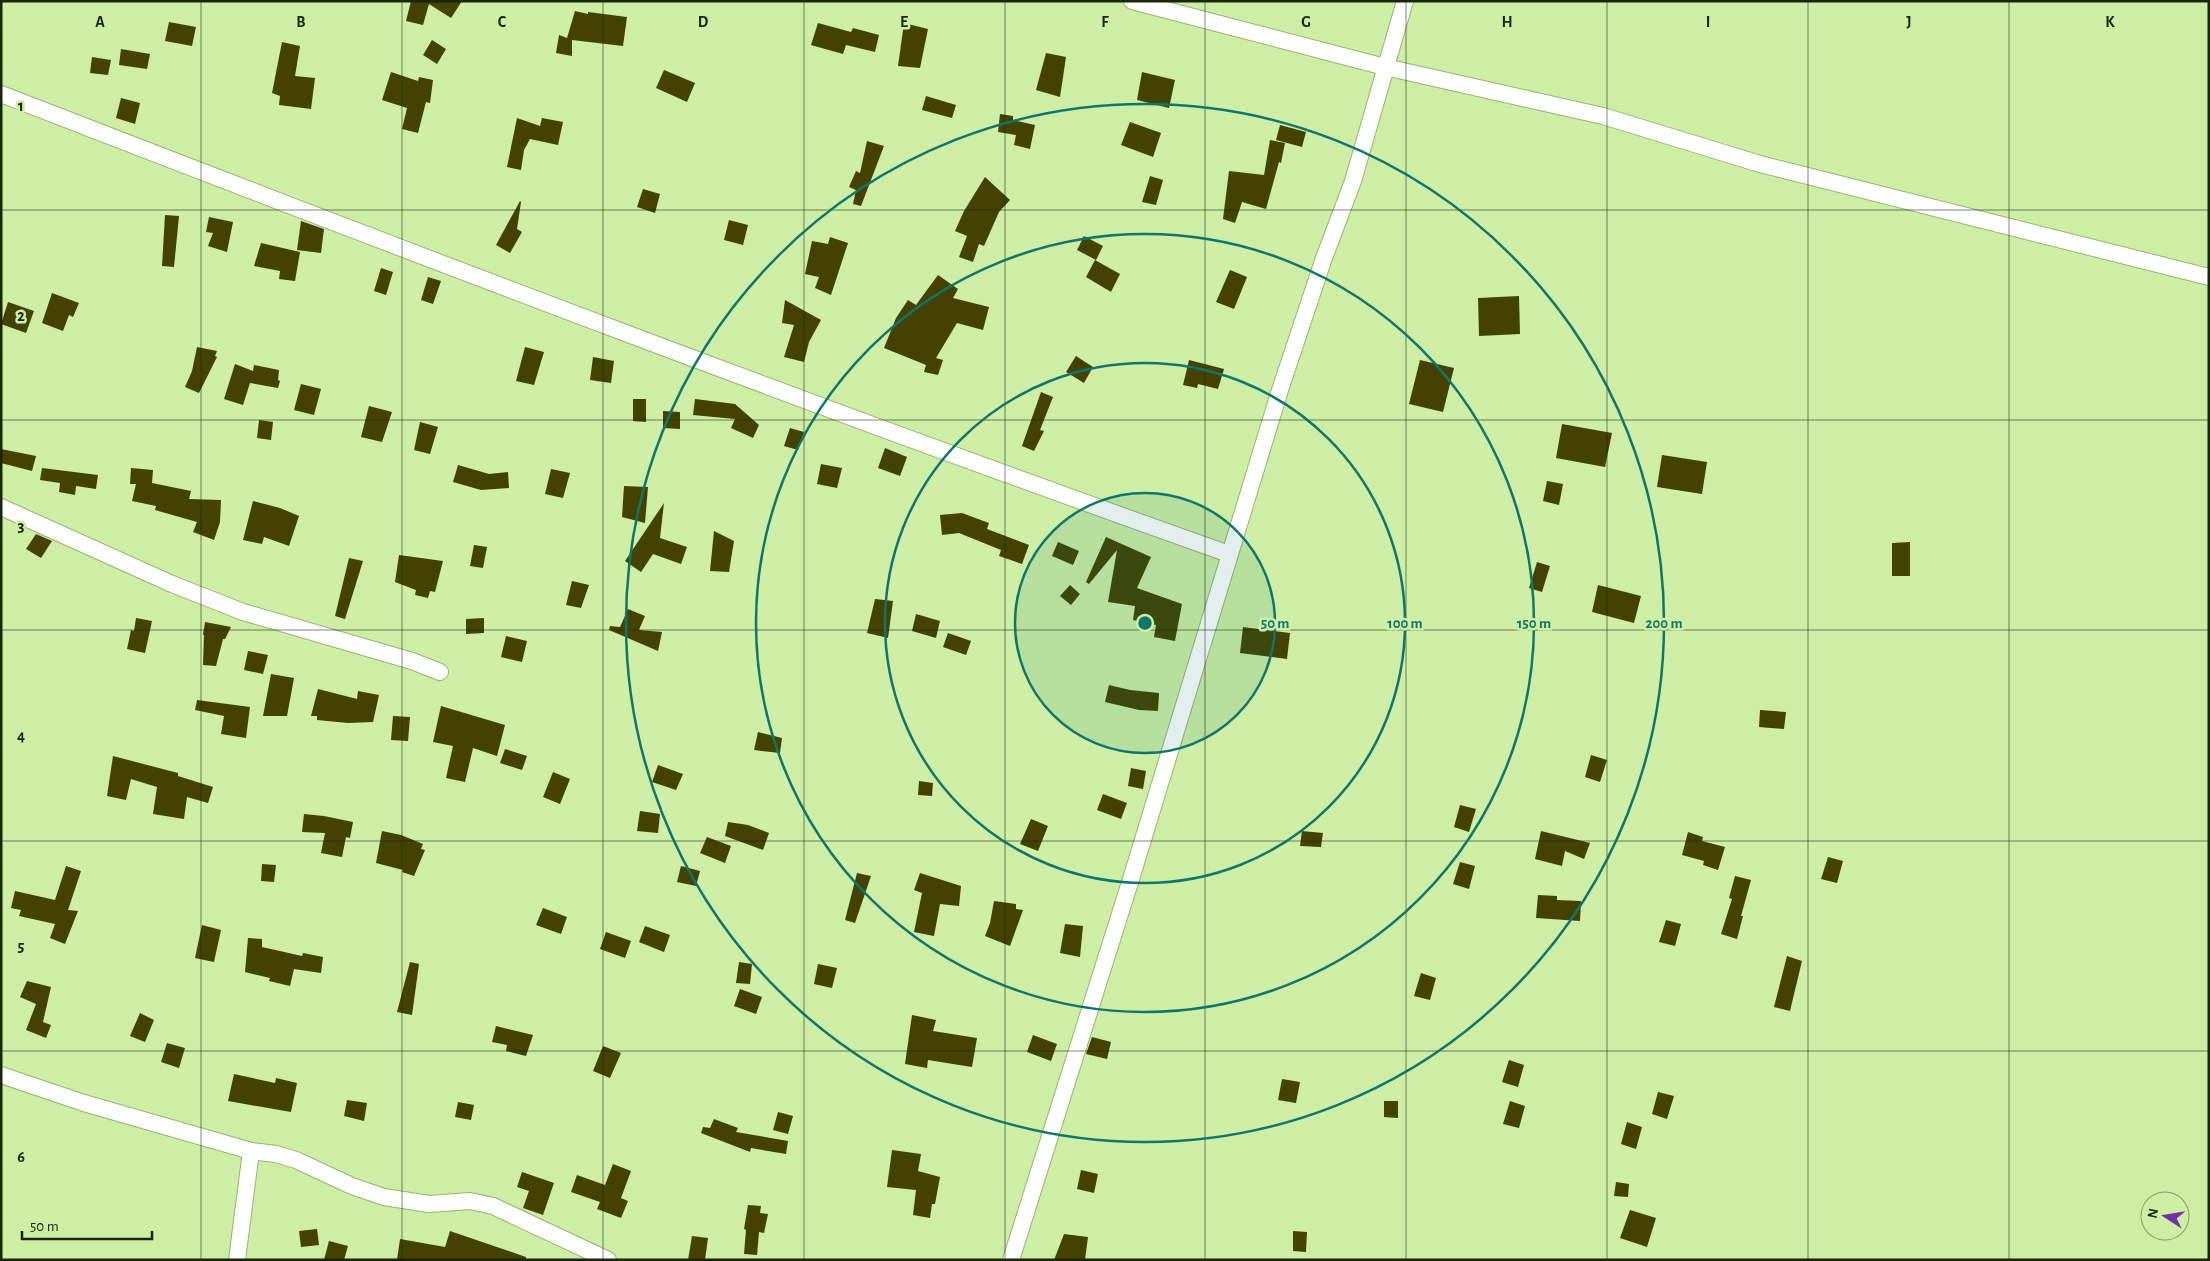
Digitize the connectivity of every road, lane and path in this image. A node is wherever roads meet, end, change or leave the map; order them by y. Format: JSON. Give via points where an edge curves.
{"nodes":[{"id":1,"x":1132,"y":1,"type":"edge"},
{"id":2,"x":1404,"y":1,"type":"edge"},
{"id":3,"x":1385,"y":67,"type":"junction"},
{"id":4,"x":1,"y":94,"type":"edge"},
{"id":5,"x":2209,"y":277,"type":"edge"},
{"id":6,"x":1,"y":506,"type":"edge"},
{"id":7,"x":1229,"y":554,"type":"junction"},
{"id":8,"x":440,"y":672,"type":"dead end"},
{"id":9,"x":1,"y":1075,"type":"edge"},
{"id":10,"x":251,"y":1151,"type":"junction"},
{"id":11,"x":237,"y":1260,"type":"edge"},
{"id":12,"x":608,"y":1260,"type":"edge"},
{"id":13,"x":1011,"y":1260,"type":"edge"}],
"edges":[{"from":1,"to":3,"type":"street"},
{"from":2,"to":3,"type":"street"},
{"from":3,"to":5,"type":"street","via":[[1603,116],[1760,164]]},
{"from":3,"to":7,"type":"street","via":[[1353,181],[1280,390]]},
{"from":4,"to":7,"type":"street","via":[[494,284],[1017,479]]},
{"from":6,"to":8,"type":"street","via":[[172,584],[243,612]]},
{"from":7,"to":13,"type":"street"},
{"from":9,"to":10,"type":"street","via":[[84,1103]]},
{"from":10,"to":11,"type":"street"},
{"from":10,"to":12,"type":"street","via":[[296,1160],[352,1186],[397,1200],[429,1204],[470,1201],[493,1206]]}]}
